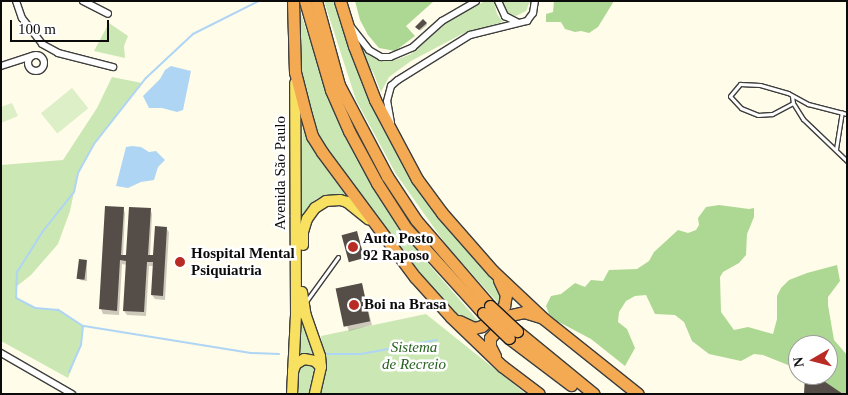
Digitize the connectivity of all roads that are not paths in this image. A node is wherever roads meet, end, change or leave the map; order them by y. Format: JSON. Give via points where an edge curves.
{"nodes":[{"id":1,"x":16,"y":1,"type":"edge"},
{"id":2,"x":83,"y":1,"type":"edge"},
{"id":3,"x":293,"y":1,"type":"edge"},
{"id":4,"x":306,"y":1,"type":"edge"},
{"id":5,"x":316,"y":1,"type":"edge"},
{"id":6,"x":476,"y":1,"type":"edge"},
{"id":7,"x":498,"y":1,"type":"edge"},
{"id":8,"x":534,"y":1,"type":"edge"},
{"id":9,"x":341,"y":6,"type":"edge"},
{"id":10,"x":108,"y":14,"type":"dead end"},
{"id":11,"x":523,"y":23,"type":"junction"},
{"id":12,"x":25,"y":61,"type":"junction"},
{"id":13,"x":1,"y":66,"type":"edge"},
{"id":14,"x":113,"y":67,"type":"dead end"},
{"id":15,"x":295,"y":72,"type":"junction"},
{"id":16,"x":792,"y":96,"type":"junction"},
{"id":17,"x":793,"y":103,"type":"junction"},
{"id":18,"x":842,"y":112,"type":"junction"},
{"id":19,"x":847,"y":114,"type":"edge"},
{"id":20,"x":394,"y":137,"type":"junction"},
{"id":21,"x":836,"y":150,"type":"junction"},
{"id":22,"x":847,"y":161,"type":"edge"},
{"id":23,"x":377,"y":227,"type":"junction"},
{"id":24,"x":338,"y":257,"type":"dead end"},
{"id":25,"x":493,"y":271,"type":"junction"},
{"id":26,"x":303,"y":305,"type":"junction"},
{"id":27,"x":487,"y":310,"type":"junction"},
{"id":28,"x":451,"y":317,"type":"junction"},
{"id":29,"x":544,"y":319,"type":"junction"},
{"id":30,"x":513,"y":334,"type":"junction"},
{"id":31,"x":4,"y":355,"type":"edge"},
{"id":32,"x":502,"y":366,"type":"junction"},
{"id":33,"x":321,"y":367,"type":"junction"},
{"id":34,"x":292,"y":372,"type":"junction"},
{"id":35,"x":72,"y":394,"type":"edge"},
{"id":36,"x":292,"y":394,"type":"edge"},
{"id":37,"x":315,"y":394,"type":"edge"},
{"id":38,"x":539,"y":394,"type":"edge"},
{"id":39,"x":582,"y":394,"type":"edge"},
{"id":40,"x":594,"y":394,"type":"edge"},
{"id":41,"x":638,"y":394,"type":"edge"}],
"edges":[{"from":1,"to":14,"type":"street","via":[[22,18],[42,44],[58,53]]},
{"from":2,"to":10,"type":"street"},
{"from":3,"to":15,"type":"highway"},
{"from":4,"to":27,"type":"highway","via":[[331,90],[377,183],[406,228]]},
{"from":5,"to":27,"type":"highway","via":[[340,85],[386,176],[416,220]]},
{"from":6,"to":9,"type":"street","via":[[442,21],[413,47],[390,57],[381,57],[369,50]]},
{"from":7,"to":11,"type":"street","via":[[505,16],[512,22]]},
{"from":8,"to":11,"type":"street","via":[[533,12]]},
{"from":9,"to":20,"type":"highway","via":[[364,74]]},
{"from":11,"to":20,"type":"street","via":[[470,34],[398,80],[392,86],[387,101]]},
{"from":12,"to":12,"type":"street","via":[[32,56],[40,56],[44,65],[35,70]]},
{"from":12,"to":13,"type":"street"},
{"from":15,"to":23,"type":"highway","via":[[312,136]]},
{"from":15,"to":34,"type":"main road","name":"Avenida São Paulo","via":[[296,315]]},
{"from":16,"to":17,"type":"lane"},
{"from":16,"to":17,"type":"lane","via":[[760,85],[740,84],[730,96],[741,108],[758,115],[772,114]]},
{"from":16,"to":18,"type":"lane","via":[[808,104]]},
{"from":17,"to":21,"type":"lane","via":[[803,119]]},
{"from":18,"to":19,"type":"lane"},
{"from":18,"to":21,"type":"lane"},
{"from":20,"to":25,"type":"highway","via":[[442,213]]},
{"from":21,"to":22,"type":"lane"},
{"from":23,"to":26,"type":"main road","name":"Avenida São Paulo","via":[[353,206],[340,200],[326,201],[315,208],[303,232]]},
{"from":23,"to":28,"type":"highway"},
{"from":24,"to":26,"type":"lane"},
{"from":25,"to":28,"type":"highway","via":[[506,295],[504,306],[485,324],[474,328]]},
{"from":25,"to":29,"type":"highway"},
{"from":26,"to":33,"type":"main road","name":"Avenida São Paulo"},
{"from":27,"to":30,"type":"highway","bridge":true},
{"from":28,"to":32,"type":"highway"},
{"from":29,"to":32,"type":"highway","via":[[517,312],[494,331],[490,346]]},
{"from":29,"to":41,"type":"highway"},
{"from":30,"to":39,"type":"highway"},
{"from":30,"to":40,"type":"highway"},
{"from":31,"to":35,"type":"street"},
{"from":32,"to":38,"type":"highway"},
{"from":33,"to":34,"type":"main road","via":[[304,359]]},
{"from":33,"to":37,"type":"main road","name":"Avenida São Paulo"},
{"from":34,"to":36,"type":"main road","name":"Avenida São Paulo"}]}
